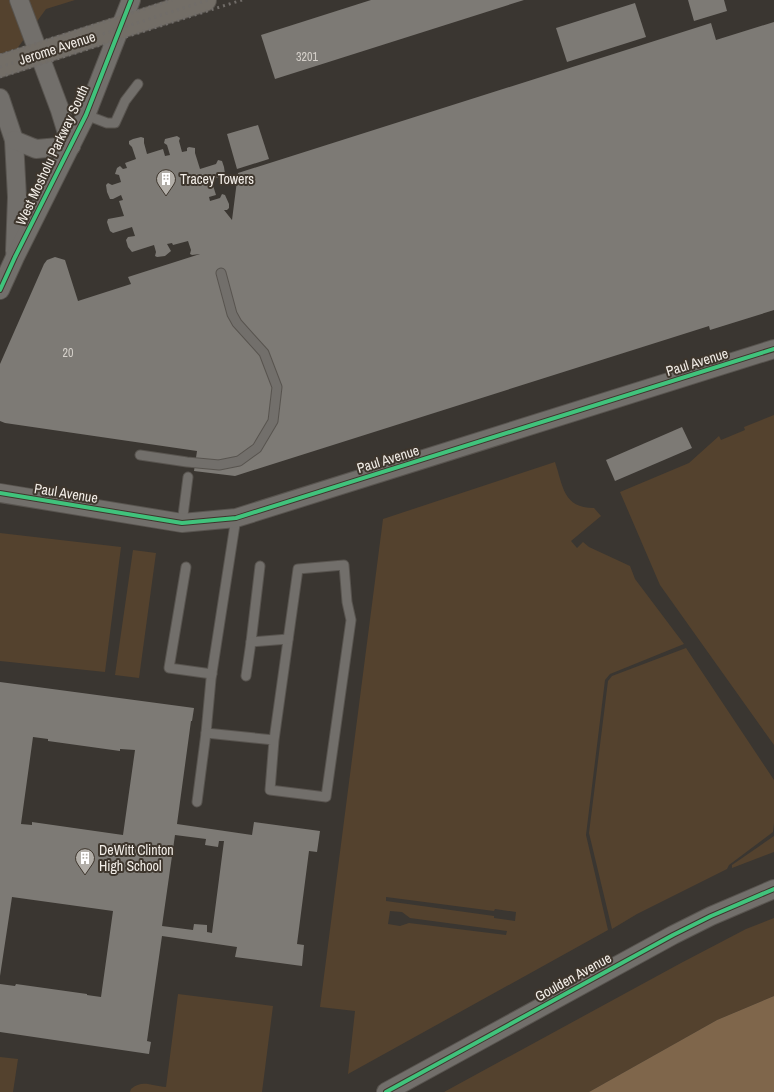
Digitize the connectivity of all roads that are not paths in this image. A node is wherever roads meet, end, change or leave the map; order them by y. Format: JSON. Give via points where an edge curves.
{"nodes":[{"id":1,"x":19,"y":0,"type":"edge"},
{"id":2,"x":131,"y":0,"type":"edge"},
{"id":3,"x":205,"y":0,"type":"edge"},
{"id":4,"x":119,"y":27,"type":"junction"},
{"id":5,"x":39,"y":54,"type":"junction"},
{"id":6,"x":0,"y":66,"type":"edge"},
{"id":7,"x":138,"y":84,"type":"dead end"},
{"id":8,"x":0,"y":98,"type":"edge"},
{"id":9,"x":86,"y":115,"type":"junction"},
{"id":10,"x":14,"y":140,"type":"junction"},
{"id":11,"x":71,"y":146,"type":"junction"},
{"id":12,"x":15,"y":257,"type":"junction"},
{"id":13,"x":221,"y":273,"type":"dead end"},
{"id":14,"x":0,"y":290,"type":"edge"},
{"id":15,"x":774,"y":349,"type":"edge"},
{"id":16,"x":140,"y":455,"type":"dead end"},
{"id":17,"x":188,"y":477,"type":"dead end"},
{"id":18,"x":0,"y":493,"type":"edge"},
{"id":19,"x":236,"y":518,"type":"junction"},
{"id":20,"x":182,"y":523,"type":"junction"},
{"id":21,"x":260,"y":566,"type":"dead end"},
{"id":22,"x":186,"y":567,"type":"dead end"},
{"id":23,"x":288,"y":639,"type":"junction"},
{"id":24,"x":251,"y":642,"type":"junction"},
{"id":25,"x":212,"y":674,"type":"junction"},
{"id":26,"x":246,"y":676,"type":"dead end"},
{"id":27,"x":206,"y":733,"type":"junction"},
{"id":28,"x":274,"y":740,"type":"junction"},
{"id":29,"x":197,"y":802,"type":"dead end"},
{"id":30,"x":774,"y":889,"type":"edge"},
{"id":31,"x":386,"y":1092,"type":"edge"}],
"edges":[{"from":1,"to":5,"type":"street","name":"West Mosholu Parkway South"},
{"from":2,"to":4,"type":"street","name":"West Mosholu Parkway South"},
{"from":3,"to":4,"type":"main road","name":"Jerome Avenue"},
{"from":4,"to":5,"type":"main road","name":"Jerome Avenue"},
{"from":4,"to":9,"type":"street","name":"West Mosholu Parkway South"},
{"from":5,"to":6,"type":"main road","name":"Jerome Avenue"},
{"from":5,"to":11,"type":"street","name":"West Mosholu Parkway South"},
{"from":7,"to":9,"type":"lane","via":[[125,101],[115,123],[107,123]]},
{"from":8,"to":10,"type":"street","name":"West Mosholu Parkway South"},
{"from":9,"to":11,"type":"street","name":"West Mosholu Parkway South"},
{"from":10,"to":11,"type":"street","name":"West Mosholu Parkway South","via":[[36,149]]},
{"from":10,"to":12,"type":"street","name":"West Mosholu Parkway South","via":[[17,197]]},
{"from":11,"to":12,"type":"street","name":"West Mosholu Parkway South"},
{"from":12,"to":14,"type":"street","name":"West Mosholu Parkway South"},
{"from":13,"to":16,"type":"lane","via":[[232,314],[264,353],[277,387],[273,421],[257,448],[232,462],[219,465]]},
{"from":15,"to":19,"type":"street","name":"Paul Avenue"},
{"from":17,"to":20,"type":"lane"},
{"from":18,"to":20,"type":"street","name":"Paul Avenue"},
{"from":19,"to":20,"type":"street","name":"Paul Avenue"},
{"from":19,"to":25,"type":"lane"},
{"from":21,"to":24,"type":"lane"},
{"from":22,"to":25,"type":"lane","via":[[169,668]]},
{"from":23,"to":24,"type":"lane"},
{"from":23,"to":28,"type":"lane"},
{"from":23,"to":28,"type":"lane","via":[[298,569],[344,566],[351,620],[326,797],[270,790]]},
{"from":24,"to":26,"type":"lane"},
{"from":25,"to":27,"type":"lane"},
{"from":27,"to":28,"type":"lane"},
{"from":27,"to":29,"type":"lane"},
{"from":30,"to":31,"type":"street","name":"Goulden Avenue","via":[[673,935]]}]}
